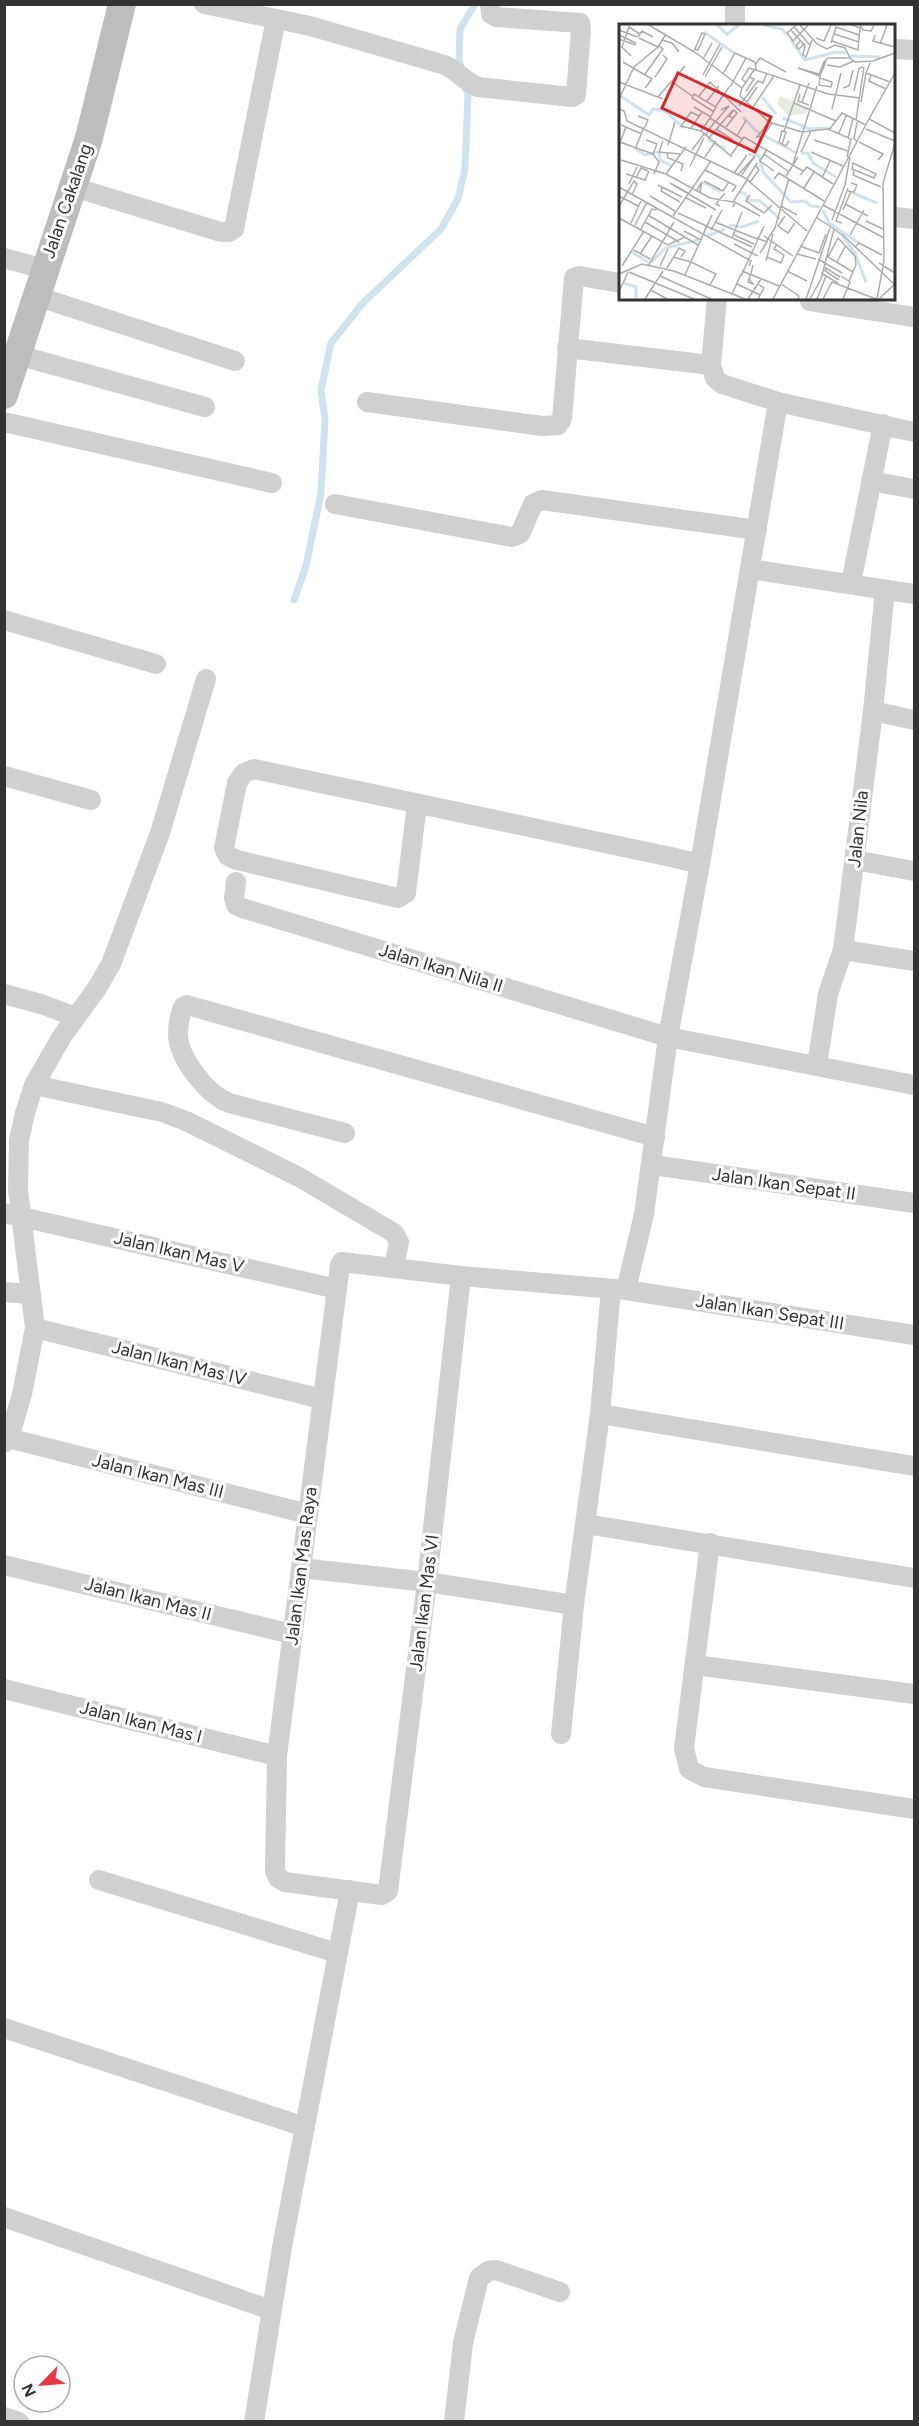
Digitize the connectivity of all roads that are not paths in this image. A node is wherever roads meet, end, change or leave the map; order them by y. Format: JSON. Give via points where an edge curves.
{"nodes":[{"id":1,"x":122,"y":4,"type":"edge"},
{"id":2,"x":204,"y":4,"type":"edge"},
{"id":3,"x":490,"y":4,"type":"edge"},
{"id":4,"x":735,"y":4,"type":"edge"},
{"id":5,"x":276,"y":19,"type":"junction"},
{"id":6,"x":735,"y":24,"type":"edge"},
{"id":7,"x":895,"y":49,"type":"edge"},
{"id":8,"x":915,"y":50,"type":"edge"},
{"id":9,"x":73,"y":187,"type":"junction"},
{"id":10,"x":895,"y":217,"type":"edge"},
{"id":11,"x":915,"y":219,"type":"edge"},
{"id":12,"x":4,"y":258,"type":"edge"},
{"id":13,"x":44,"y":269,"type":"junction"},
{"id":14,"x":619,"y":283,"type":"edge"},
{"id":15,"x":36,"y":296,"type":"junction"},
{"id":16,"x":714,"y":300,"type":"edge"},
{"id":17,"x":810,"y":301,"type":"dead end"},
{"id":18,"x":915,"y":317,"type":"edge"},
{"id":19,"x":567,"y":348,"type":"junction"},
{"id":20,"x":14,"y":350,"type":"edge"},
{"id":21,"x":236,"y":361,"type":"dead end"},
{"id":22,"x":711,"y":365,"type":"junction"},
{"id":23,"x":4,"y":395,"type":"edge"},
{"id":24,"x":368,"y":402,"type":"dead end"},
{"id":25,"x":778,"y":402,"type":"junction"},
{"id":26,"x":205,"y":407,"type":"dead end"},
{"id":27,"x":4,"y":422,"type":"edge"},
{"id":28,"x":884,"y":424,"type":"junction"},
{"id":29,"x":915,"y":432,"type":"edge"},
{"id":30,"x":871,"y":481,"type":"junction"},
{"id":31,"x":272,"y":483,"type":"dead end"},
{"id":32,"x":915,"y":489,"type":"edge"},
{"id":33,"x":335,"y":504,"type":"dead end"},
{"id":34,"x":757,"y":530,"type":"junction"},
{"id":35,"x":750,"y":569,"type":"junction"},
{"id":36,"x":850,"y":583,"type":"junction"},
{"id":37,"x":885,"y":590,"type":"junction"},
{"id":38,"x":915,"y":594,"type":"edge"},
{"id":39,"x":4,"y":620,"type":"edge"},
{"id":40,"x":156,"y":664,"type":"dead end"},
{"id":41,"x":206,"y":680,"type":"dead end"},
{"id":42,"x":873,"y":711,"type":"junction"},
{"id":43,"x":915,"y":720,"type":"edge"},
{"id":44,"x":4,"y":776,"type":"edge"},
{"id":45,"x":91,"y":800,"type":"dead end"},
{"id":46,"x":417,"y":804,"type":"junction"},
{"id":47,"x":855,"y":860,"type":"junction"},
{"id":48,"x":700,"y":864,"type":"junction"},
{"id":49,"x":915,"y":871,"type":"edge"},
{"id":50,"x":236,"y":882,"type":"dead end"},
{"id":51,"x":843,"y":950,"type":"junction"},
{"id":52,"x":915,"y":961,"type":"edge"},
{"id":53,"x":4,"y":994,"type":"edge"},
{"id":54,"x":76,"y":1017,"type":"junction"},
{"id":55,"x":669,"y":1037,"type":"junction"},
{"id":56,"x":817,"y":1065,"type":"junction"},
{"id":57,"x":34,"y":1084,"type":"junction"},
{"id":58,"x":915,"y":1085,"type":"edge"},
{"id":59,"x":345,"y":1133,"type":"dead end"},
{"id":60,"x":656,"y":1137,"type":"junction"},
{"id":61,"x":653,"y":1165,"type":"junction"},
{"id":62,"x":915,"y":1203,"type":"edge"},
{"id":63,"x":13,"y":1214,"type":"edge"},
{"id":64,"x":342,"y":1262,"type":"joint"},
{"id":65,"x":394,"y":1267,"type":"junction"},
{"id":66,"x":461,"y":1276,"type":"junction"},
{"id":67,"x":337,"y":1289,"type":"junction"},
{"id":68,"x":619,"y":1289,"type":"junction"},
{"id":69,"x":4,"y":1292,"type":"edge"},
{"id":70,"x":30,"y":1294,"type":"junction"},
{"id":71,"x":35,"y":1328,"type":"junction"},
{"id":72,"x":915,"y":1335,"type":"edge"},
{"id":73,"x":322,"y":1399,"type":"junction"},
{"id":74,"x":600,"y":1414,"type":"junction"},
{"id":75,"x":6,"y":1439,"type":"edge"},
{"id":76,"x":915,"y":1466,"type":"edge"},
{"id":77,"x":308,"y":1514,"type":"junction"},
{"id":78,"x":586,"y":1524,"type":"junction"},
{"id":79,"x":711,"y":1543,"type":"junction"},
{"id":80,"x":4,"y":1564,"type":"edge"},
{"id":81,"x":301,"y":1568,"type":"junction"},
{"id":82,"x":915,"y":1578,"type":"edge"},
{"id":83,"x":427,"y":1582,"type":"junction"},
{"id":84,"x":574,"y":1605,"type":"junction"},
{"id":85,"x":292,"y":1634,"type":"junction"},
{"id":86,"x":695,"y":1665,"type":"junction"},
{"id":87,"x":4,"y":1689,"type":"edge"},
{"id":88,"x":915,"y":1694,"type":"edge"},
{"id":89,"x":561,"y":1734,"type":"dead end"},
{"id":90,"x":277,"y":1756,"type":"junction"},
{"id":91,"x":915,"y":1809,"type":"edge"},
{"id":92,"x":99,"y":1880,"type":"dead end"},
{"id":93,"x":350,"y":1890,"type":"junction"},
{"id":94,"x":337,"y":1953,"type":"junction"},
{"id":95,"x":4,"y":2028,"type":"edge"},
{"id":96,"x":305,"y":2127,"type":"junction"},
{"id":97,"x":4,"y":2217,"type":"edge"},
{"id":98,"x":560,"y":2292,"type":"dead end"},
{"id":99,"x":271,"y":2310,"type":"junction"},
{"id":100,"x":4,"y":2417,"type":"edge"},
{"id":101,"x":19,"y":2421,"type":"edge"},
{"id":102,"x":254,"y":2421,"type":"edge"},
{"id":103,"x":454,"y":2421,"type":"edge"}],
"edges":[{"from":1,"to":9,"type":"street","name":"Jalan Cakalang"},
{"from":2,"to":5,"type":"street"},
{"from":3,"to":5,"type":"street","via":[[491,14],[496,17],[580,23],[577,94],[572,97],[478,87],[445,65]]},
{"from":4,"to":6,"type":"street"},
{"from":5,"to":9,"type":"street","via":[[234,229],[221,232]]},
{"from":7,"to":8,"type":"street"},
{"from":9,"to":13,"type":"street","name":"Jalan Cakalang"},
{"from":10,"to":11,"type":"street"},
{"from":12,"to":13,"type":"street"},
{"from":13,"to":15,"type":"street","name":"Jalan Cakalang"},
{"from":14,"to":19,"type":"street","via":[[574,278]]},
{"from":15,"to":20,"type":"street","name":"Jalan Cakalang"},
{"from":15,"to":21,"type":"street"},
{"from":16,"to":22,"type":"street"},
{"from":17,"to":18,"type":"street"},
{"from":19,"to":22,"type":"street"},
{"from":19,"to":24,"type":"street","via":[[562,418],[556,426]]},
{"from":20,"to":23,"type":"street","name":"Jalan Cakalang"},
{"from":20,"to":26,"type":"street"},
{"from":22,"to":25,"type":"street","via":[[715,378],[726,387]]},
{"from":25,"to":28,"type":"street"},
{"from":25,"to":34,"type":"street"},
{"from":27,"to":31,"type":"street"},
{"from":28,"to":29,"type":"street"},
{"from":28,"to":30,"type":"street"},
{"from":30,"to":32,"type":"street"},
{"from":30,"to":36,"type":"street"},
{"from":33,"to":34,"type":"street","via":[[512,537],[520,534],[533,504],[542,500]]},
{"from":34,"to":35,"type":"street"},
{"from":35,"to":36,"type":"street"},
{"from":35,"to":48,"type":"street"},
{"from":36,"to":37,"type":"street"},
{"from":37,"to":38,"type":"street"},
{"from":37,"to":42,"type":"street","name":"Jalan Nila"},
{"from":39,"to":40,"type":"street"},
{"from":41,"to":54,"type":"street","via":[[160,833],[111,964]]},
{"from":42,"to":43,"type":"street"},
{"from":42,"to":47,"type":"street","name":"Jalan Nila"},
{"from":44,"to":45,"type":"street"},
{"from":46,"to":46,"type":"street","via":[[406,893],[398,898],[237,860],[225,851],[237,783],[251,770]]},
{"from":46,"to":48,"type":"street"},
{"from":47,"to":49,"type":"street"},
{"from":47,"to":51,"type":"street","name":"Jalan Nila"},
{"from":48,"to":55,"type":"street"},
{"from":50,"to":55,"type":"street","name":"Jalan Ikan Nila II","via":[[234,898],[242,908]]},
{"from":51,"to":52,"type":"street"},
{"from":51,"to":56,"type":"street","name":"Jalan Nila","via":[[828,994]]},
{"from":53,"to":54,"type":"street"},
{"from":54,"to":57,"type":"street"},
{"from":55,"to":56,"type":"street","name":"Jalan Ikan Nila II"},
{"from":55,"to":60,"type":"street"},
{"from":56,"to":58,"type":"street","name":"Jalan Ikan Nila II"},
{"from":57,"to":63,"type":"street","via":[[19,1140],[18,1190]]},
{"from":57,"to":65,"type":"street","via":[[162,1112],[299,1177],[396,1235],[399,1242]]},
{"from":59,"to":60,"type":"street","via":[[229,1103],[213,1094],[190,1067],[179,1041],[177,1032],[183,1006]]},
{"from":60,"to":61,"type":"street"},
{"from":61,"to":62,"type":"street","name":"Jalan Ikan Sepat II"},
{"from":61,"to":68,"type":"street","via":[[644,1214]]},
{"from":63,"to":67,"type":"street","name":"Jalan Ikan Mas V"},
{"from":63,"to":70,"type":"street"},
{"from":64,"to":65,"type":"street","name":"Jalan Ikan Sepat III"},
{"from":64,"to":67,"type":"street","name":"Jalan Ikan Mas Raya"},
{"from":65,"to":66,"type":"street","name":"Jalan Ikan Sepat III"},
{"from":66,"to":68,"type":"street","name":"Jalan Ikan Sepat III"},
{"from":66,"to":83,"type":"street","name":"Jalan Ikan Mas VI"},
{"from":67,"to":73,"type":"street","name":"Jalan Ikan Mas Raya"},
{"from":68,"to":72,"type":"street","name":"Jalan Ikan Sepat III"},
{"from":68,"to":74,"type":"street"},
{"from":69,"to":70,"type":"street"},
{"from":70,"to":71,"type":"street"},
{"from":71,"to":73,"type":"street","name":"Jalan Ikan Mas IV"},
{"from":71,"to":75,"type":"street","via":[[22,1394]]},
{"from":73,"to":77,"type":"street","name":"Jalan Ikan Mas Raya"},
{"from":74,"to":76,"type":"street"},
{"from":74,"to":78,"type":"street"},
{"from":75,"to":77,"type":"street","name":"Jalan Ikan Mas III"},
{"from":77,"to":81,"type":"street","name":"Jalan Ikan Mas Raya"},
{"from":78,"to":79,"type":"street"},
{"from":78,"to":84,"type":"street"},
{"from":79,"to":82,"type":"street"},
{"from":79,"to":86,"type":"street"},
{"from":80,"to":85,"type":"street","name":"Jalan Ikan Mas II"},
{"from":81,"to":83,"type":"street"},
{"from":81,"to":85,"type":"street","name":"Jalan Ikan Mas Raya"},
{"from":83,"to":84,"type":"street"},
{"from":83,"to":93,"type":"street","name":"Jalan Ikan Mas VI","via":[[388,1888],[383,1895]]},
{"from":84,"to":89,"type":"street"},
{"from":85,"to":90,"type":"street","name":"Jalan Ikan Mas Raya"},
{"from":86,"to":88,"type":"street"},
{"from":86,"to":91,"type":"street","via":[[684,1748],[686,1764],[693,1773]]},
{"from":87,"to":90,"type":"street","name":"Jalan Ikan Mas I"},
{"from":90,"to":93,"type":"street","name":"Jalan Ikan Mas Raya","via":[[278,1878]]},
{"from":92,"to":94,"type":"street"},
{"from":93,"to":94,"type":"street"},
{"from":94,"to":96,"type":"street"},
{"from":95,"to":96,"type":"street"},
{"from":96,"to":99,"type":"street"},
{"from":97,"to":99,"type":"street"},
{"from":98,"to":103,"type":"street","via":[[496,2270],[479,2278],[463,2343]]},
{"from":99,"to":102,"type":"street"},
{"from":100,"to":101,"type":"street"}]}
